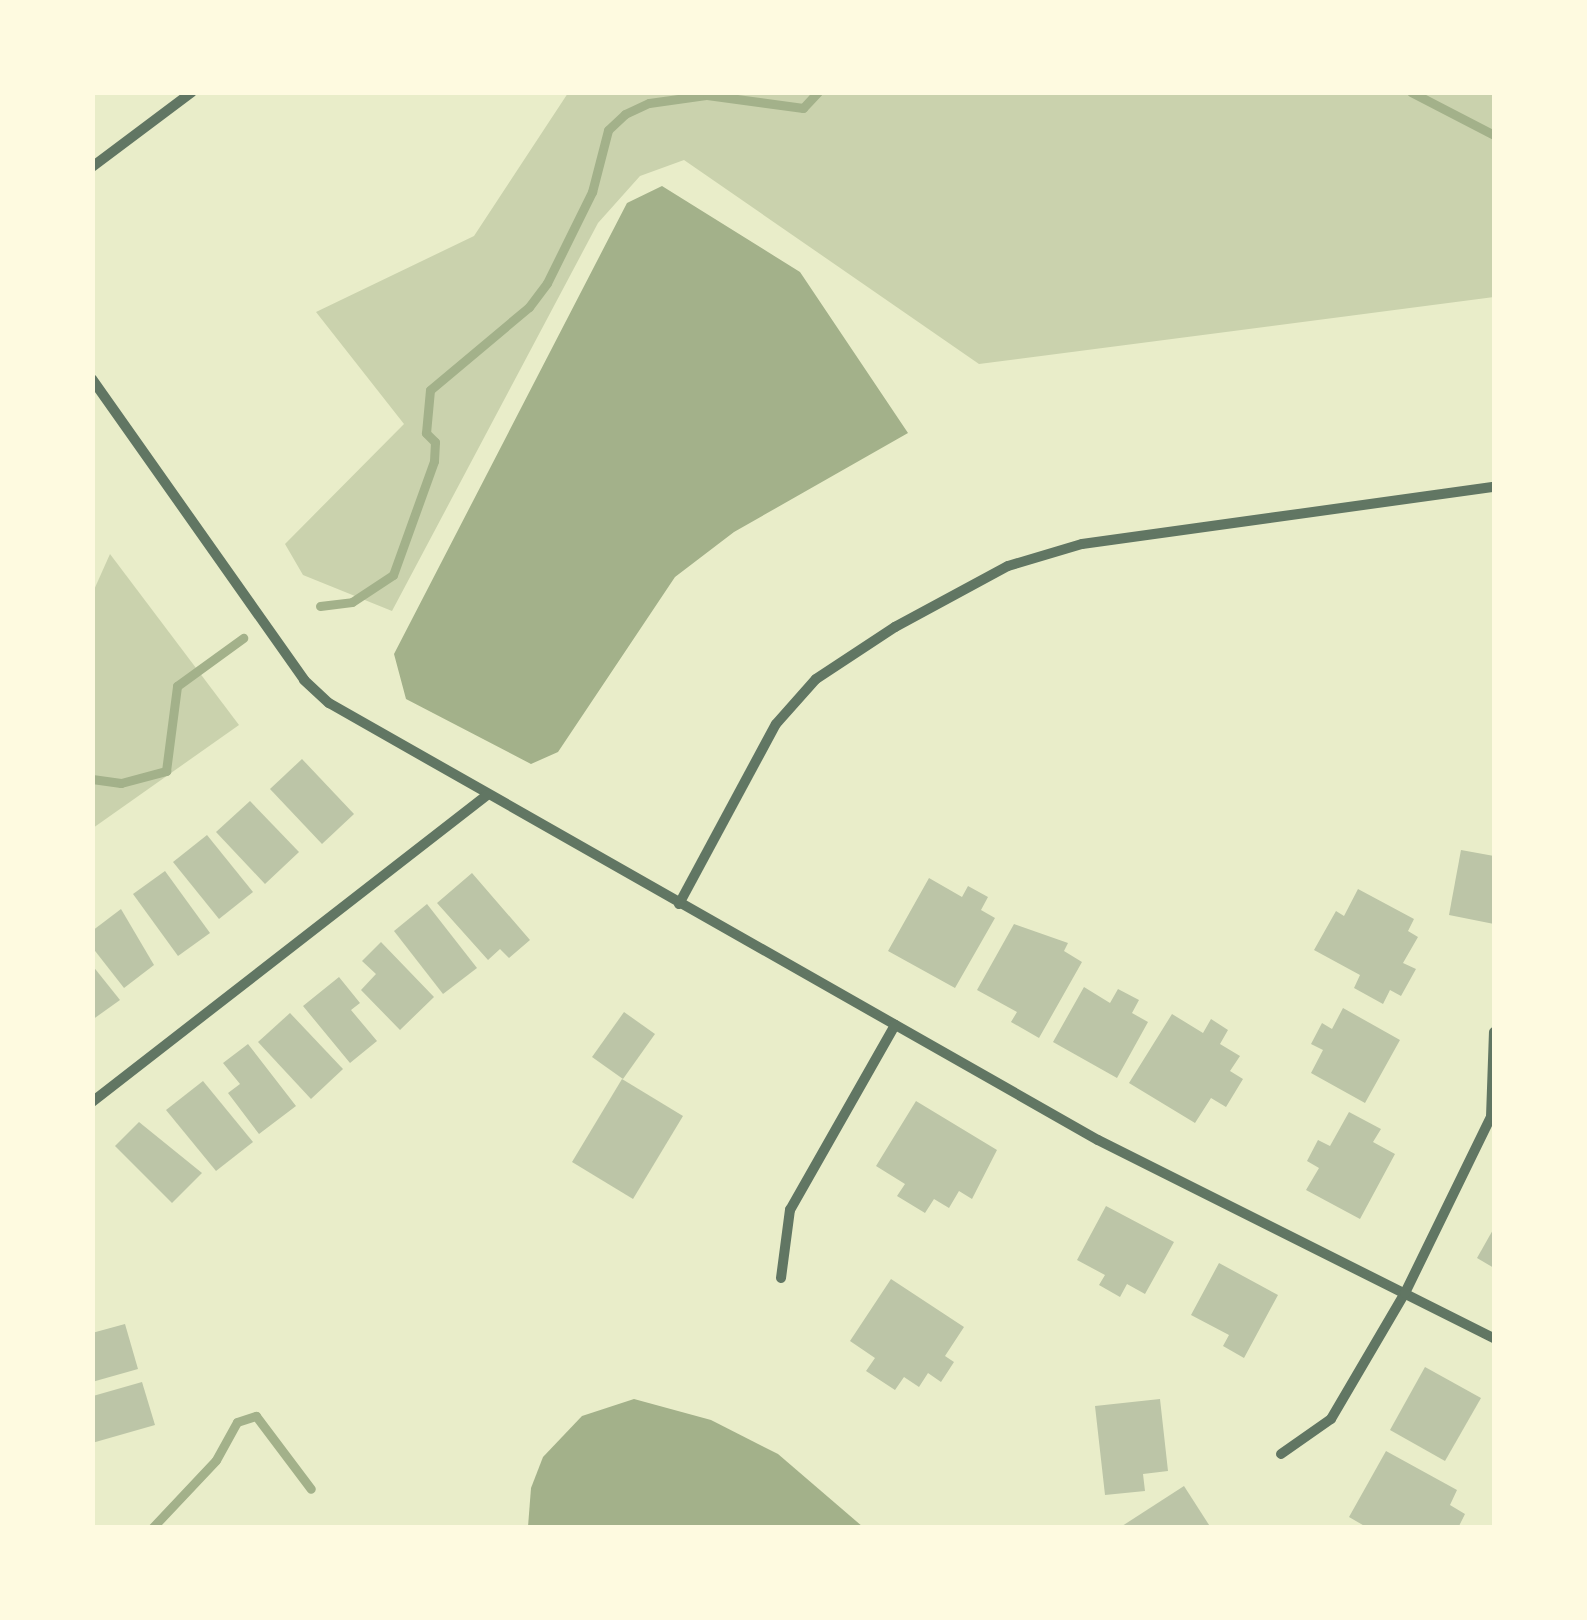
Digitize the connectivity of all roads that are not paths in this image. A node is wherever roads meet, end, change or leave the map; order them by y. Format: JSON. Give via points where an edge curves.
{"nodes":[{"id":1,"x":192,"y":92,"type":"edge"},
{"id":2,"x":92,"y":167,"type":"edge"},
{"id":3,"x":92,"y":380,"type":"edge"},
{"id":4,"x":1494,"y":488,"type":"edge"},
{"id":5,"x":488,"y":796,"type":"junction"},
{"id":6,"x":679,"y":904,"type":"junction"},
{"id":7,"x":894,"y":1026,"type":"junction"},
{"id":8,"x":1494,"y":1032,"type":"edge"},
{"id":9,"x":92,"y":1102,"type":"edge"},
{"id":10,"x":781,"y":1278,"type":"dead end"},
{"id":11,"x":1405,"y":1293,"type":"junction"},
{"id":12,"x":1494,"y":1338,"type":"edge"},
{"id":13,"x":1281,"y":1454,"type":"dead end"}],
"edges":[{"from":1,"to":2,"type":"street"},
{"from":3,"to":5,"type":"street","via":[[203,528],[304,680],[328,704]]},
{"from":4,"to":6,"type":"street","via":[[1082,544],[1008,566],[816,679],[776,724]]},
{"from":5,"to":6,"type":"street"},
{"from":5,"to":9,"type":"street"},
{"from":6,"to":7,"type":"street"},
{"from":7,"to":10,"type":"street","via":[[790,1210]]},
{"from":7,"to":11,"type":"street","via":[[1098,1140]]},
{"from":8,"to":11,"type":"street","via":[[1491,1117]]},
{"from":11,"to":12,"type":"street"},
{"from":11,"to":13,"type":"street","via":[[1332,1419]]}]}
